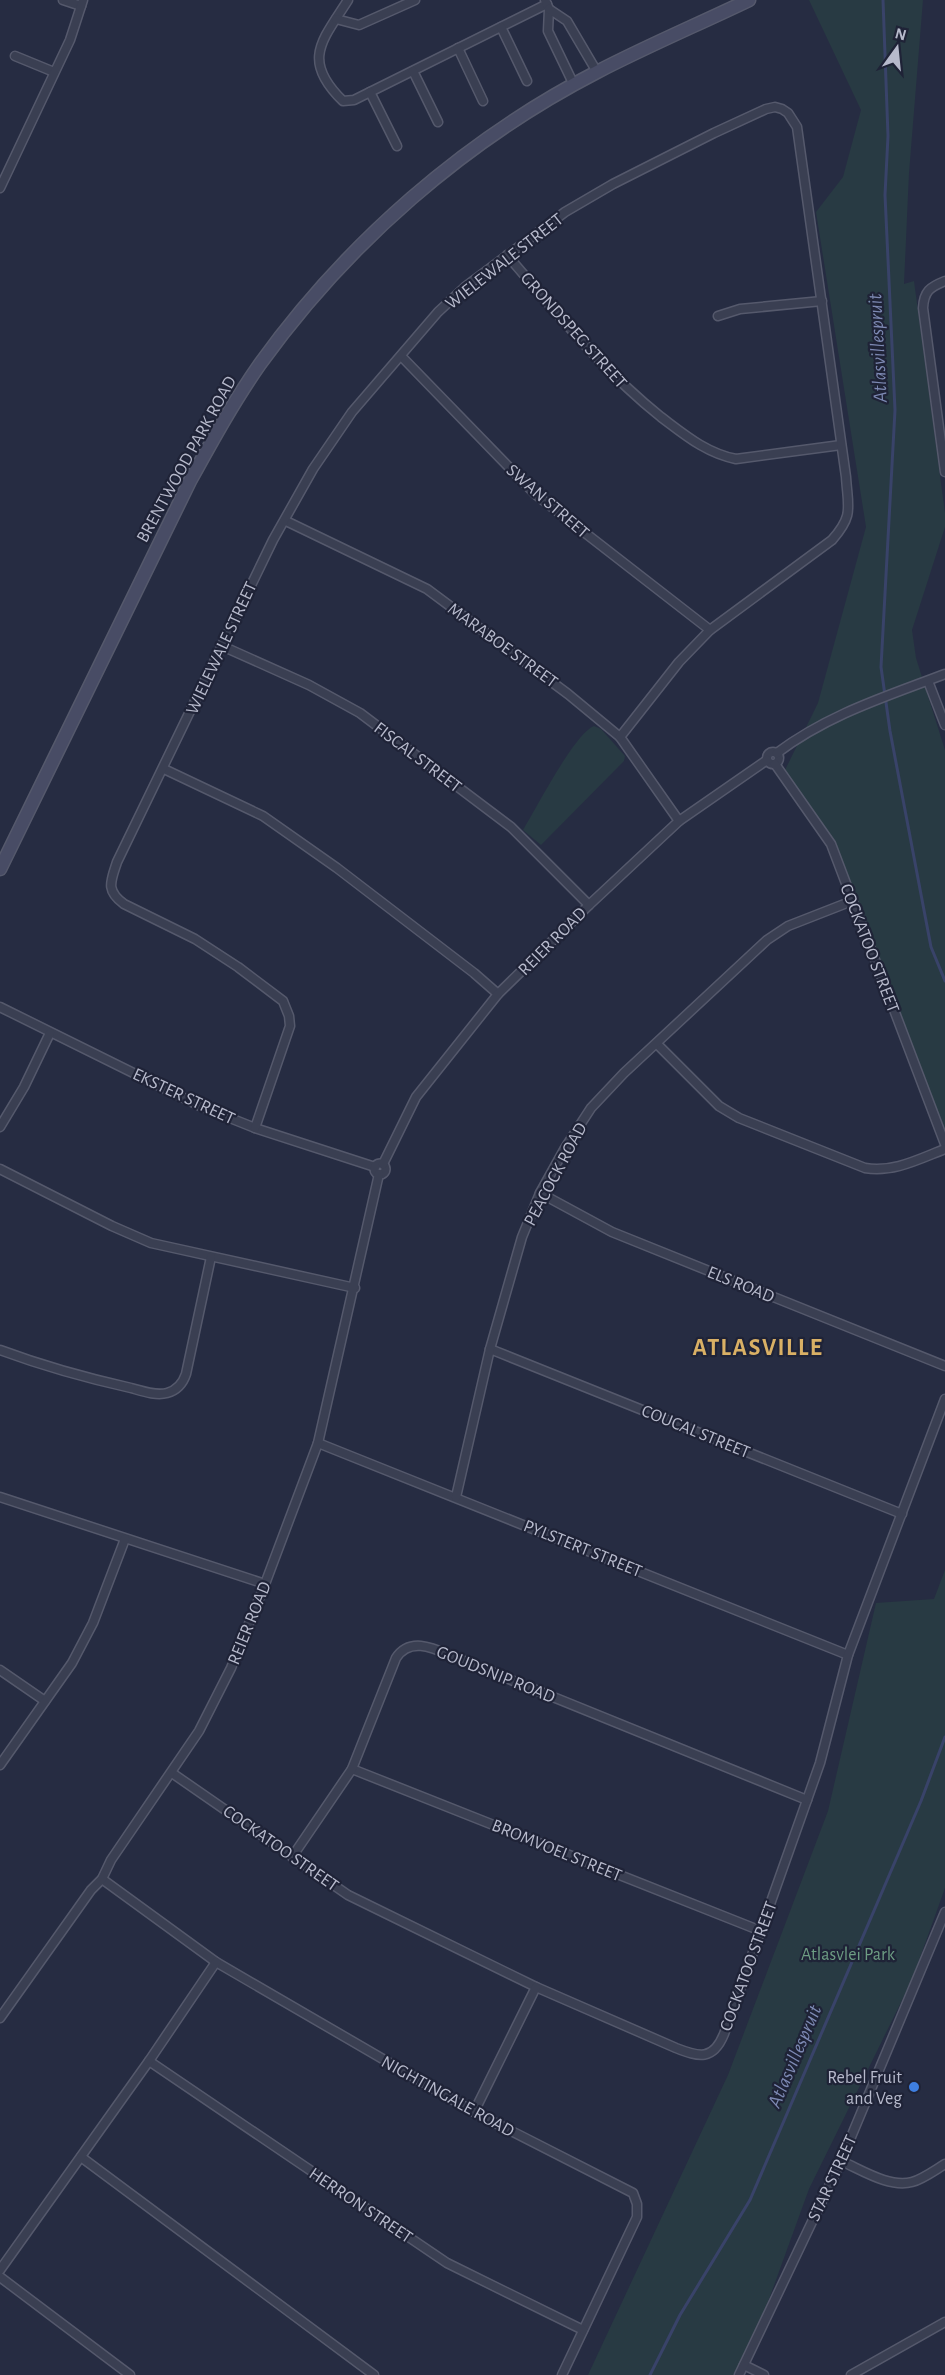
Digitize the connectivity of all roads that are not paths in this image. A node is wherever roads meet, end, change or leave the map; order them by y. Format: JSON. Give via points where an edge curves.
{"nodes":[{"id":1,"x":63,"y":0,"type":"edge"},
{"id":2,"x":348,"y":0,"type":"edge"},
{"id":3,"x":415,"y":0,"type":"edge"},
{"id":4,"x":749,"y":0,"type":"edge"},
{"id":5,"x":82,"y":3,"type":"edge"},
{"id":6,"x":547,"y":4,"type":"edge"},
{"id":7,"x":336,"y":19,"type":"junction"},
{"id":8,"x":501,"y":27,"type":"junction"},
{"id":9,"x":458,"y":48,"type":"junction"},
{"id":10,"x":15,"y":56,"type":"dead end"},
{"id":11,"x":413,"y":70,"type":"junction"},
{"id":12,"x":54,"y":72,"type":"junction"},
{"id":13,"x":597,"y":72,"type":"junction"},
{"id":14,"x":527,"y":81,"type":"dead end"},
{"id":15,"x":574,"y":85,"type":"junction"},
{"id":16,"x":370,"y":92,"type":"junction"},
{"id":17,"x":483,"y":101,"type":"dead end"},
{"id":18,"x":438,"y":122,"type":"dead end"},
{"id":19,"x":397,"y":146,"type":"dead end"},
{"id":20,"x":0,"y":188,"type":"edge"},
{"id":21,"x":507,"y":255,"type":"junction"},
{"id":22,"x":945,"y":281,"type":"edge"},
{"id":23,"x":822,"y":301,"type":"junction"},
{"id":24,"x":718,"y":316,"type":"dead end"},
{"id":25,"x":401,"y":356,"type":"junction"},
{"id":26,"x":841,"y":445,"type":"junction"},
{"id":27,"x":945,"y":472,"type":"edge"},
{"id":28,"x":286,"y":521,"type":"junction"},
{"id":29,"x":710,"y":630,"type":"junction"},
{"id":30,"x":222,"y":646,"type":"junction"},
{"id":31,"x":945,"y":674,"type":"edge"},
{"id":32,"x":928,"y":681,"type":"junction"},
{"id":33,"x":945,"y":725,"type":"edge"},
{"id":34,"x":620,"y":738,"type":"junction"},
{"id":35,"x":777,"y":753,"type":"junction"},
{"id":36,"x":767,"y":760,"type":"junction"},
{"id":37,"x":776,"y":764,"type":"junction"},
{"id":38,"x":164,"y":769,"type":"junction"},
{"id":39,"x":679,"y":821,"type":"junction"},
{"id":40,"x":0,"y":869,"type":"edge"},
{"id":41,"x":852,"y":901,"type":"junction"},
{"id":42,"x":589,"y":905,"type":"junction"},
{"id":43,"x":498,"y":994,"type":"junction"},
{"id":44,"x":0,"y":1007,"type":"edge"},
{"id":45,"x":50,"y":1033,"type":"junction"},
{"id":46,"x":657,"y":1044,"type":"junction"},
{"id":47,"x":0,"y":1127,"type":"edge"},
{"id":48,"x":255,"y":1128,"type":"junction"},
{"id":49,"x":945,"y":1144,"type":"edge"},
{"id":50,"x":945,"y":1149,"type":"edge"},
{"id":51,"x":379,"y":1168,"type":"junction"},
{"id":52,"x":0,"y":1169,"type":"edge"},
{"id":53,"x":540,"y":1193,"type":"junction"},
{"id":54,"x":211,"y":1257,"type":"junction"},
{"id":55,"x":355,"y":1288,"type":"junction"},
{"id":56,"x":490,"y":1349,"type":"junction"},
{"id":57,"x":0,"y":1350,"type":"edge"},
{"id":58,"x":945,"y":1366,"type":"edge"},
{"id":59,"x":945,"y":1399,"type":"edge"},
{"id":60,"x":318,"y":1443,"type":"junction"},
{"id":61,"x":0,"y":1497,"type":"edge"},
{"id":62,"x":456,"y":1497,"type":"junction"},
{"id":63,"x":902,"y":1514,"type":"junction"},
{"id":64,"x":125,"y":1539,"type":"junction"},
{"id":65,"x":266,"y":1584,"type":"junction"},
{"id":66,"x":848,"y":1655,"type":"junction"},
{"id":67,"x":0,"y":1670,"type":"edge"},
{"id":68,"x":45,"y":1701,"type":"junction"},
{"id":69,"x":0,"y":1765,"type":"edge"},
{"id":70,"x":352,"y":1769,"type":"junction"},
{"id":71,"x":172,"y":1773,"type":"junction"},
{"id":72,"x":807,"y":1800,"type":"junction"},
{"id":73,"x":292,"y":1857,"type":"junction"},
{"id":74,"x":102,"y":1879,"type":"junction"},
{"id":75,"x":945,"y":1912,"type":"edge"},
{"id":76,"x":761,"y":1931,"type":"junction"},
{"id":77,"x":216,"y":1962,"type":"junction"},
{"id":78,"x":536,"y":1987,"type":"junction"},
{"id":79,"x":0,"y":2018,"type":"edge"},
{"id":80,"x":149,"y":2061,"type":"junction"},
{"id":81,"x":474,"y":2112,"type":"junction"},
{"id":82,"x":81,"y":2157,"type":"junction"},
{"id":83,"x":841,"y":2161,"type":"junction"},
{"id":84,"x":945,"y":2164,"type":"edge"},
{"id":85,"x":0,"y":2270,"type":"edge"},
{"id":86,"x":0,"y":2277,"type":"edge"},
{"id":87,"x":945,"y":2322,"type":"edge"},
{"id":88,"x":583,"y":2330,"type":"junction"},
{"id":89,"x":744,"y":2365,"type":"junction"},
{"id":90,"x":130,"y":2375,"type":"edge"},
{"id":91,"x":374,"y":2375,"type":"edge"},
{"id":92,"x":562,"y":2375,"type":"edge"},
{"id":93,"x":739,"y":2375,"type":"edge"},
{"id":94,"x":764,"y":2375,"type":"edge"},
{"id":95,"x":851,"y":2375,"type":"edge"}],
"edges":[{"from":1,"to":5,"type":"street"},
{"from":2,"to":7,"type":"street"},
{"from":3,"to":7,"type":"street","via":[[359,25]]},
{"from":4,"to":13,"type":"street","name":"BRENTWOOD PARK ROAD"},
{"from":5,"to":12,"type":"street"},
{"from":6,"to":8,"type":"street"},
{"from":6,"to":13,"type":"street","via":[[567,21]]},
{"from":6,"to":15,"type":"street","via":[[548,32]]},
{"from":7,"to":16,"type":"street","via":[[324,38],[317,61],[333,92],[343,101]]},
{"from":8,"to":9,"type":"street"},
{"from":8,"to":14,"type":"street"},
{"from":9,"to":11,"type":"street"},
{"from":9,"to":17,"type":"street"},
{"from":10,"to":12,"type":"street"},
{"from":11,"to":16,"type":"street"},
{"from":11,"to":18,"type":"street"},
{"from":12,"to":20,"type":"street"},
{"from":13,"to":15,"type":"street","name":"BRENTWOOD PARK ROAD"},
{"from":15,"to":40,"type":"street","name":"BRENTWOOD PARK ROAD","via":[[490,138],[388,220],[313,296],[260,364],[190,481]]},
{"from":16,"to":19,"type":"street"},
{"from":21,"to":23,"type":"street","name":"WIELEWALE STREET","via":[[565,212],[613,184],[775,107],[788,113],[797,127]]},
{"from":21,"to":25,"type":"street","name":"WIELEWALE STREET","via":[[438,312]]},
{"from":21,"to":26,"type":"street","name":"GRONDSPEG STREET","via":[[583,345],[634,395],[693,442],[719,456],[736,459]]},
{"from":22,"to":27,"type":"street","via":[[925,292],[923,308]]},
{"from":23,"to":24,"type":"street","via":[[740,309]]},
{"from":23,"to":26,"type":"street","name":"WIELEWALE STREET"},
{"from":25,"to":28,"type":"street","name":"WIELEWALE STREET","via":[[346,422],[313,470]]},
{"from":25,"to":29,"type":"street","name":"SWAN STREET","via":[[535,494]]},
{"from":26,"to":29,"type":"street","name":"WIELEWALE STREET","via":[[848,516],[842,528],[832,540]]},
{"from":28,"to":30,"type":"street","name":"WIELEWALE STREET"},
{"from":28,"to":34,"type":"street","name":"MARABOE STREET","via":[[427,589],[568,694]]},
{"from":29,"to":34,"type":"street","name":"WIELEWALE STREET","via":[[678,662]]},
{"from":30,"to":38,"type":"street","name":"WIELEWALE STREET"},
{"from":30,"to":42,"type":"street","name":"FISCAL STREET","via":[[360,713],[511,826]]},
{"from":31,"to":32,"type":"street"},
{"from":32,"to":33,"type":"street"},
{"from":32,"to":35,"type":"street","via":[[832,718]]},
{"from":34,"to":39,"type":"street","name":"MARABOE STREET"},
{"from":35,"to":36,"type":"street","via":[[770,753]]},
{"from":35,"to":37,"type":"street"},
{"from":36,"to":37,"type":"street"},
{"from":36,"to":39,"type":"street","name":"REIER ROAD"},
{"from":37,"to":41,"type":"street","name":"COCKATOO STREET","via":[[831,844]]},
{"from":38,"to":43,"type":"street","via":[[263,816],[337,868]]},
{"from":38,"to":48,"type":"street","name":"WIELEWALE STREET","via":[[117,862],[110,883],[113,896],[195,939],[283,1000],[290,1026]]},
{"from":39,"to":42,"type":"street","name":"REIER ROAD"},
{"from":41,"to":46,"type":"street","name":"PEACOCK ROAD","via":[[788,926],[767,940]]},
{"from":41,"to":49,"type":"street","name":"COCKATOO STREET"},
{"from":42,"to":43,"type":"street","name":"REIER ROAD"},
{"from":43,"to":51,"type":"street","name":"REIER ROAD","via":[[417,1097]]},
{"from":44,"to":45,"type":"street","name":"EKSTER STREET"},
{"from":45,"to":47,"type":"street"},
{"from":45,"to":48,"type":"street","name":"EKSTER STREET","via":[[200,1106]]},
{"from":46,"to":50,"type":"street","via":[[719,1106],[739,1118],[865,1168],[894,1168]]},
{"from":46,"to":53,"type":"street","name":"PEACOCK ROAD","via":[[591,1108]]},
{"from":48,"to":51,"type":"street","name":"EKSTER STREET"},
{"from":51,"to":55,"type":"street","name":"REIER ROAD"},
{"from":52,"to":54,"type":"street","via":[[152,1243]]},
{"from":53,"to":56,"type":"street","name":"PEACOCK ROAD","via":[[522,1237]]},
{"from":53,"to":58,"type":"street","name":"ELS ROAD","via":[[612,1232]]},
{"from":54,"to":55,"type":"street"},
{"from":54,"to":57,"type":"street","via":[[186,1374],[175,1390],[153,1393],[86,1378]]},
{"from":55,"to":60,"type":"street","name":"REIER ROAD"},
{"from":56,"to":62,"type":"street","name":"PEACOCK ROAD"},
{"from":56,"to":63,"type":"street","name":"COUCAL STREET"},
{"from":59,"to":63,"type":"street","name":"COCKATOO STREET"},
{"from":60,"to":62,"type":"street","name":"PYLSTERT STREET"},
{"from":60,"to":65,"type":"street","name":"REIER ROAD"},
{"from":61,"to":64,"type":"street"},
{"from":62,"to":66,"type":"street","name":"PYLSTERT STREET"},
{"from":63,"to":66,"type":"street","name":"COCKATOO STREET"},
{"from":64,"to":65,"type":"street"},
{"from":64,"to":68,"type":"street","via":[[93,1623],[72,1663]]},
{"from":65,"to":71,"type":"street","name":"REIER ROAD","via":[[222,1688]]},
{"from":66,"to":72,"type":"street","name":"COCKATOO STREET"},
{"from":67,"to":68,"type":"street"},
{"from":68,"to":69,"type":"street"},
{"from":70,"to":72,"type":"street","name":"GOUDSNIP ROAD","via":[[393,1665],[400,1652],[416,1645],[447,1654]]},
{"from":70,"to":73,"type":"street","name":"GOUDSNIP ROAD"},
{"from":70,"to":76,"type":"street","name":"BROMVOEL STREET"},
{"from":71,"to":73,"type":"street","name":"COCKATOO STREET"},
{"from":71,"to":74,"type":"street","name":"REIER ROAD"},
{"from":72,"to":76,"type":"street","name":"COCKATOO STREET"},
{"from":73,"to":78,"type":"street","name":"COCKATOO STREET","via":[[348,1895]]},
{"from":74,"to":77,"type":"street","name":"NIGHTINGALE ROAD"},
{"from":74,"to":79,"type":"street","name":"REIER ROAD"},
{"from":75,"to":83,"type":"street","name":"STAR STREET"},
{"from":76,"to":78,"type":"street","name":"COCKATOO STREET","via":[[721,2041],[705,2055],[676,2048]]},
{"from":77,"to":80,"type":"street"},
{"from":77,"to":81,"type":"street","name":"NIGHTINGALE ROAD"},
{"from":78,"to":81,"type":"street"},
{"from":80,"to":82,"type":"street"},
{"from":80,"to":88,"type":"street","name":"HERRON STREET","via":[[447,2263]]},
{"from":81,"to":88,"type":"street","name":"NIGHTINGALE ROAD","via":[[633,2193],[638,2213]]},
{"from":82,"to":85,"type":"street"},
{"from":82,"to":91,"type":"street"},
{"from":83,"to":84,"type":"street","via":[[902,2184]]},
{"from":83,"to":89,"type":"street","name":"STAR STREET"},
{"from":86,"to":90,"type":"street"},
{"from":87,"to":95,"type":"street"},
{"from":88,"to":92,"type":"street","name":"NIGHTINGALE ROAD"},
{"from":89,"to":93,"type":"street","name":"STAR STREET"},
{"from":89,"to":94,"type":"street"}]}
